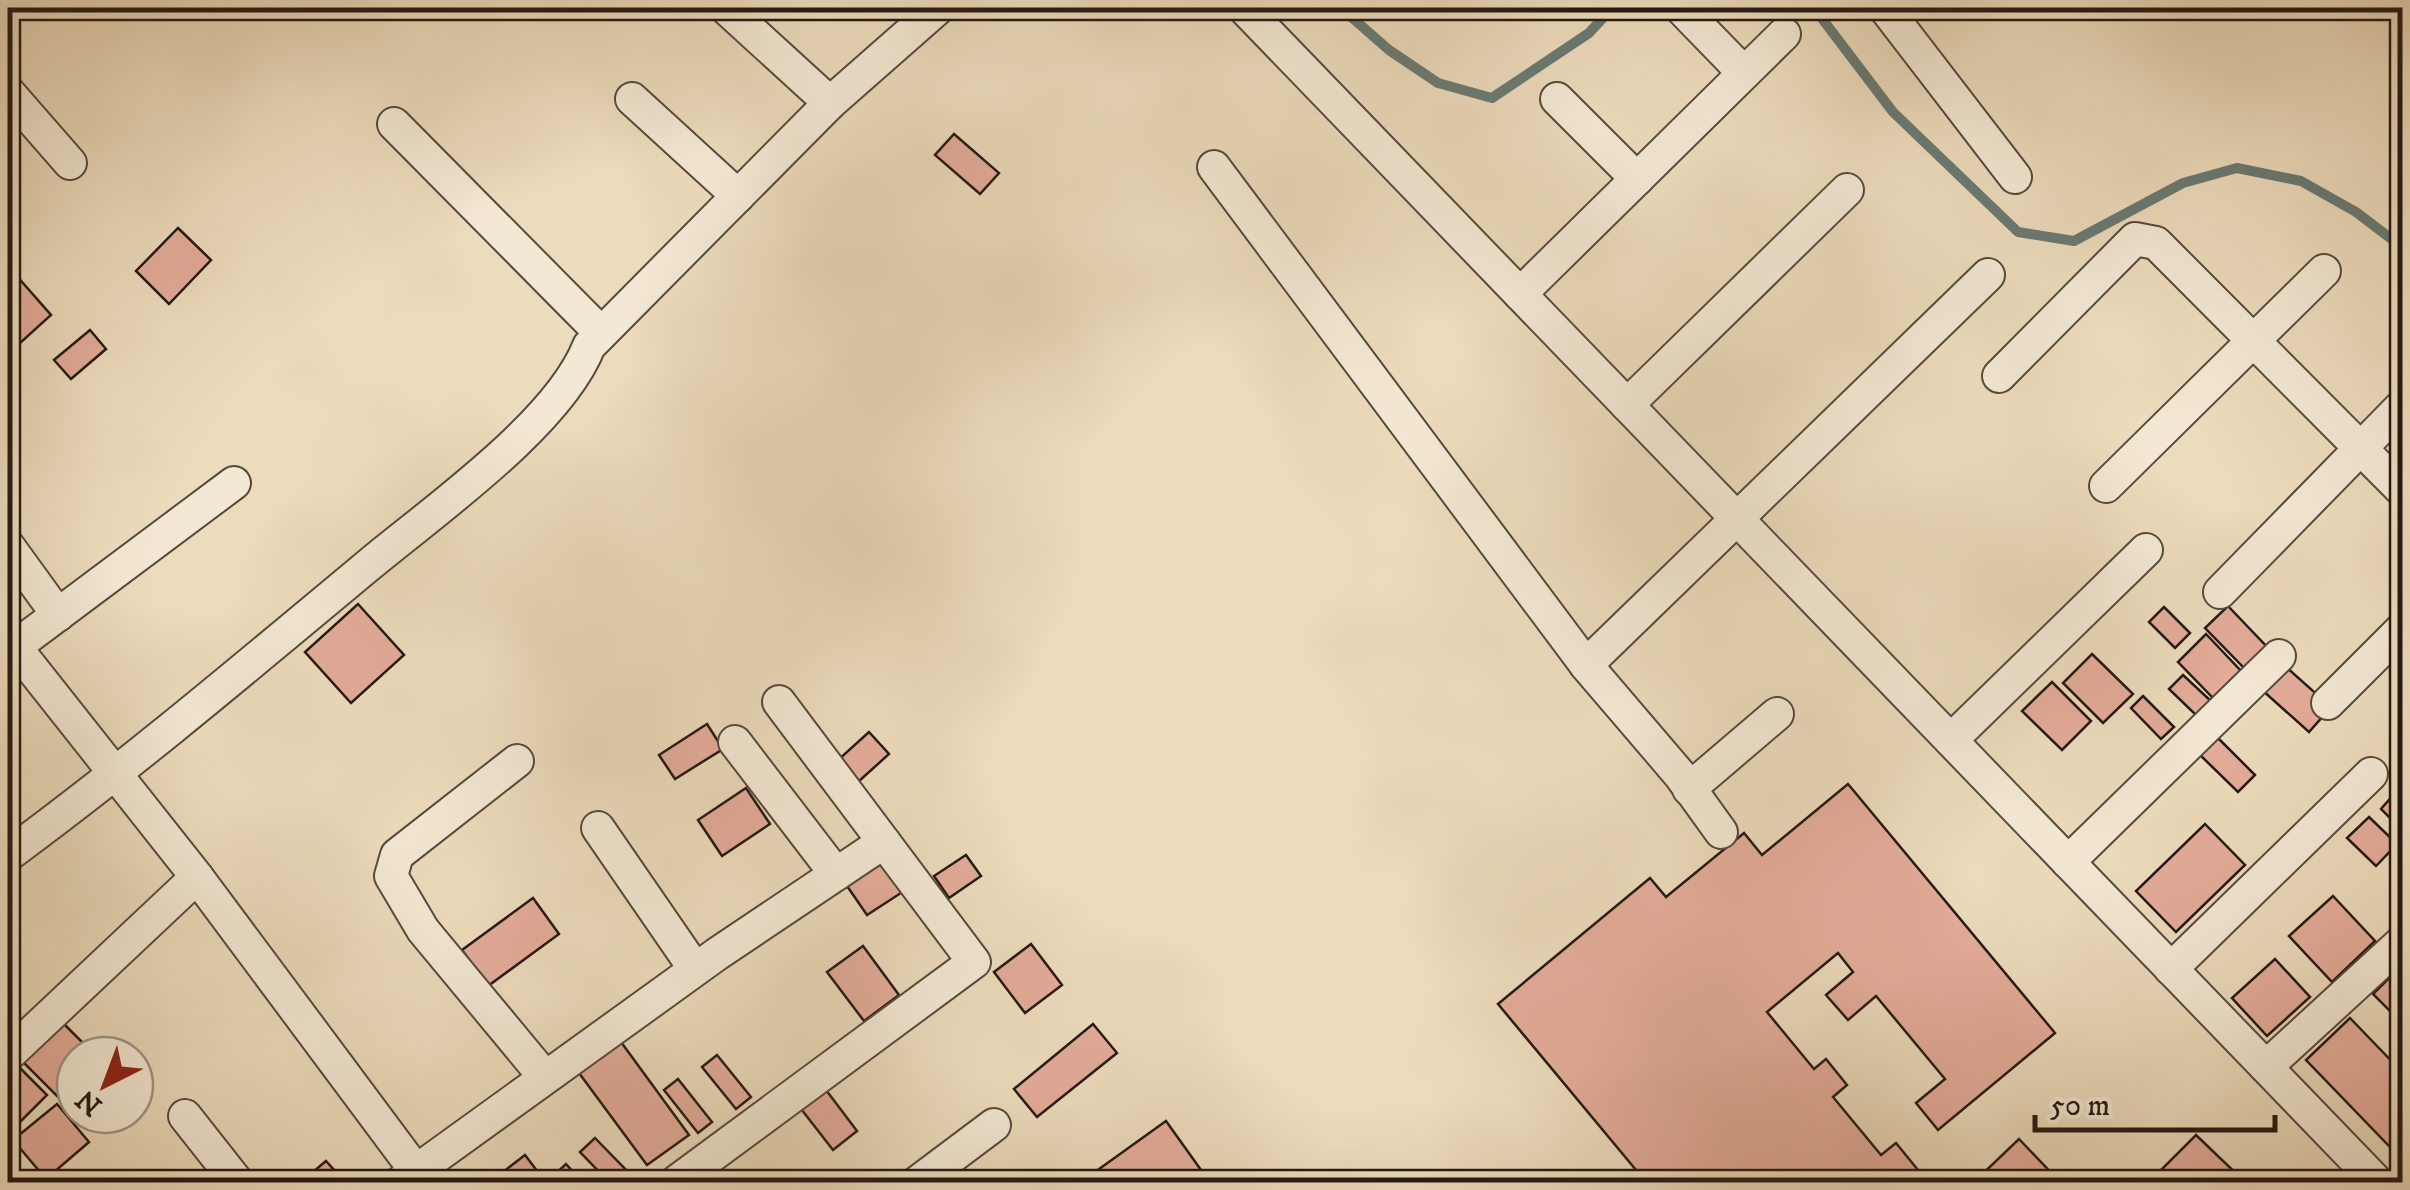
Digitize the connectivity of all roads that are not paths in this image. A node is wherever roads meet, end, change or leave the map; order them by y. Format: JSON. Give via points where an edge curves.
{"nodes":[{"id":1,"x":726,"y":8,"type":"edge"},
{"id":2,"x":938,"y":8,"type":"edge"},
{"id":3,"x":1244,"y":8,"type":"edge"},
{"id":4,"x":1681,"y":8,"type":"edge"},
{"id":5,"x":1884,"y":8,"type":"edge"},
{"id":6,"x":1784,"y":34,"type":"dead end"},
{"id":7,"x":1744,"y":73,"type":"junction"},
{"id":8,"x":8,"y":92,"type":"edge"},
{"id":9,"x":1556,"y":99,"type":"dead end"},
{"id":10,"x":632,"y":100,"type":"dead end"},
{"id":11,"x":830,"y":103,"type":"junction"},
{"id":12,"x":394,"y":124,"type":"dead end"},
{"id":13,"x":70,"y":163,"type":"dead end"},
{"id":14,"x":1214,"y":167,"type":"dead end"},
{"id":15,"x":2015,"y":178,"type":"dead end"},
{"id":16,"x":1637,"y":179,"type":"junction"},
{"id":17,"x":1846,"y":190,"type":"dead end"},
{"id":18,"x":738,"y":196,"type":"junction"},
{"id":19,"x":2324,"y":271,"type":"dead end"},
{"id":20,"x":1988,"y":275,"type":"dead end"},
{"id":21,"x":1520,"y":294,"type":"junction"},
{"id":22,"x":601,"y":333,"type":"junction"},
{"id":23,"x":2254,"y":341,"type":"junction"},
{"id":24,"x":1999,"y":376,"type":"dead end"},
{"id":25,"x":1627,"y":404,"type":"junction"},
{"id":26,"x":2402,"y":406,"type":"edge"},
{"id":27,"x":2360,"y":447,"type":"junction"},
{"id":28,"x":234,"y":483,"type":"dead end"},
{"id":29,"x":2106,"y":486,"type":"dead end"},
{"id":30,"x":2402,"y":490,"type":"edge"},
{"id":31,"x":1738,"y":520,"type":"junction"},
{"id":32,"x":8,"y":546,"type":"edge"},
{"id":33,"x":2146,"y":550,"type":"dead end"},
{"id":34,"x":2220,"y":592,"type":"dead end"},
{"id":35,"x":58,"y":615,"type":"junction"},
{"id":36,"x":2402,"y":628,"type":"edge"},
{"id":37,"x":11,"y":649,"type":"edge"},
{"id":38,"x":2279,"y":656,"type":"dead end"},
{"id":39,"x":1586,"y":665,"type":"junction"},
{"id":40,"x":779,"y":702,"type":"dead end"},
{"id":41,"x":2328,"y":703,"type":"dead end"},
{"id":42,"x":1776,"y":714,"type":"dead end"},
{"id":43,"x":1951,"y":740,"type":"junction"},
{"id":44,"x":735,"y":742,"type":"dead end"},
{"id":45,"x":517,"y":761,"type":"dead end"},
{"id":46,"x":2370,"y":774,"type":"dead end"},
{"id":47,"x":117,"y":775,"type":"junction"},
{"id":48,"x":1689,"y":789,"type":"junction"},
{"id":49,"x":598,"y":828,"type":"dead end"},
{"id":50,"x":1721,"y":832,"type":"dead end"},
{"id":51,"x":884,"y":842,"type":"junction"},
{"id":52,"x":8,"y":855,"type":"edge"},
{"id":53,"x":2068,"y":862,"type":"junction"},
{"id":54,"x":836,"y":874,"type":"junction"},
{"id":55,"x":197,"y":877,"type":"junction"},
{"id":56,"x":2402,"y":942,"type":"edge"},
{"id":57,"x":695,"y":969,"type":"junction"},
{"id":58,"x":2171,"y":969,"type":"junction"},
{"id":59,"x":8,"y":1054,"type":"edge"},
{"id":60,"x":2266,"y":1067,"type":"junction"},
{"id":61,"x":544,"y":1076,"type":"junction"},
{"id":62,"x":185,"y":1116,"type":"dead end"},
{"id":63,"x":994,"y":1125,"type":"dead end"},
{"id":64,"x":408,"y":1177,"type":"edge"},
{"id":65,"x":237,"y":1182,"type":"edge"},
{"id":66,"x":676,"y":1182,"type":"edge"},
{"id":67,"x":918,"y":1182,"type":"edge"},
{"id":68,"x":2377,"y":1182,"type":"edge"}],
"edges":[{"from":1,"to":11,"type":"street"},
{"from":2,"to":11,"type":"street"},
{"from":3,"to":21,"type":"street"},
{"from":4,"to":7,"type":"street"},
{"from":5,"to":15,"type":"street"},
{"from":6,"to":7,"type":"street"},
{"from":7,"to":16,"type":"street"},
{"from":8,"to":13,"type":"street"},
{"from":9,"to":16,"type":"street"},
{"from":10,"to":18,"type":"street"},
{"from":11,"to":18,"type":"street"},
{"from":12,"to":22,"type":"street"},
{"from":14,"to":39,"type":"street"},
{"from":16,"to":21,"type":"street"},
{"from":17,"to":25,"type":"street"},
{"from":18,"to":22,"type":"street"},
{"from":19,"to":23,"type":"street"},
{"from":20,"to":31,"type":"street"},
{"from":21,"to":25,"type":"street"},
{"from":22,"to":47,"type":"street","via":[[576,377],[484,469]]},
{"from":23,"to":24,"type":"street","via":[[2156,244],[2135,239]]},
{"from":23,"to":27,"type":"street"},
{"from":23,"to":29,"type":"street"},
{"from":25,"to":31,"type":"street"},
{"from":26,"to":27,"type":"street"},
{"from":27,"to":30,"type":"street"},
{"from":27,"to":34,"type":"street"},
{"from":28,"to":35,"type":"street"},
{"from":31,"to":39,"type":"street"},
{"from":31,"to":43,"type":"street"},
{"from":32,"to":35,"type":"street"},
{"from":33,"to":43,"type":"street"},
{"from":35,"to":37,"type":"street"},
{"from":36,"to":41,"type":"street"},
{"from":37,"to":47,"type":"street"},
{"from":38,"to":53,"type":"street"},
{"from":39,"to":48,"type":"street"},
{"from":40,"to":51,"type":"street"},
{"from":42,"to":48,"type":"street"},
{"from":43,"to":53,"type":"street"},
{"from":44,"to":54,"type":"street"},
{"from":45,"to":61,"type":"street","via":[[396,855],[391,876],[423,930]]},
{"from":46,"to":58,"type":"street"},
{"from":47,"to":52,"type":"street"},
{"from":47,"to":55,"type":"street"},
{"from":48,"to":50,"type":"street"},
{"from":49,"to":57,"type":"street"},
{"from":51,"to":54,"type":"street"},
{"from":51,"to":66,"type":"street","via":[[974,962]]},
{"from":53,"to":58,"type":"street"},
{"from":54,"to":57,"type":"street"},
{"from":55,"to":59,"type":"street"},
{"from":55,"to":64,"type":"street"},
{"from":56,"to":60,"type":"street"},
{"from":57,"to":61,"type":"street"},
{"from":58,"to":60,"type":"street"},
{"from":60,"to":68,"type":"street"},
{"from":61,"to":64,"type":"street"},
{"from":62,"to":65,"type":"street"},
{"from":63,"to":67,"type":"street"}]}
